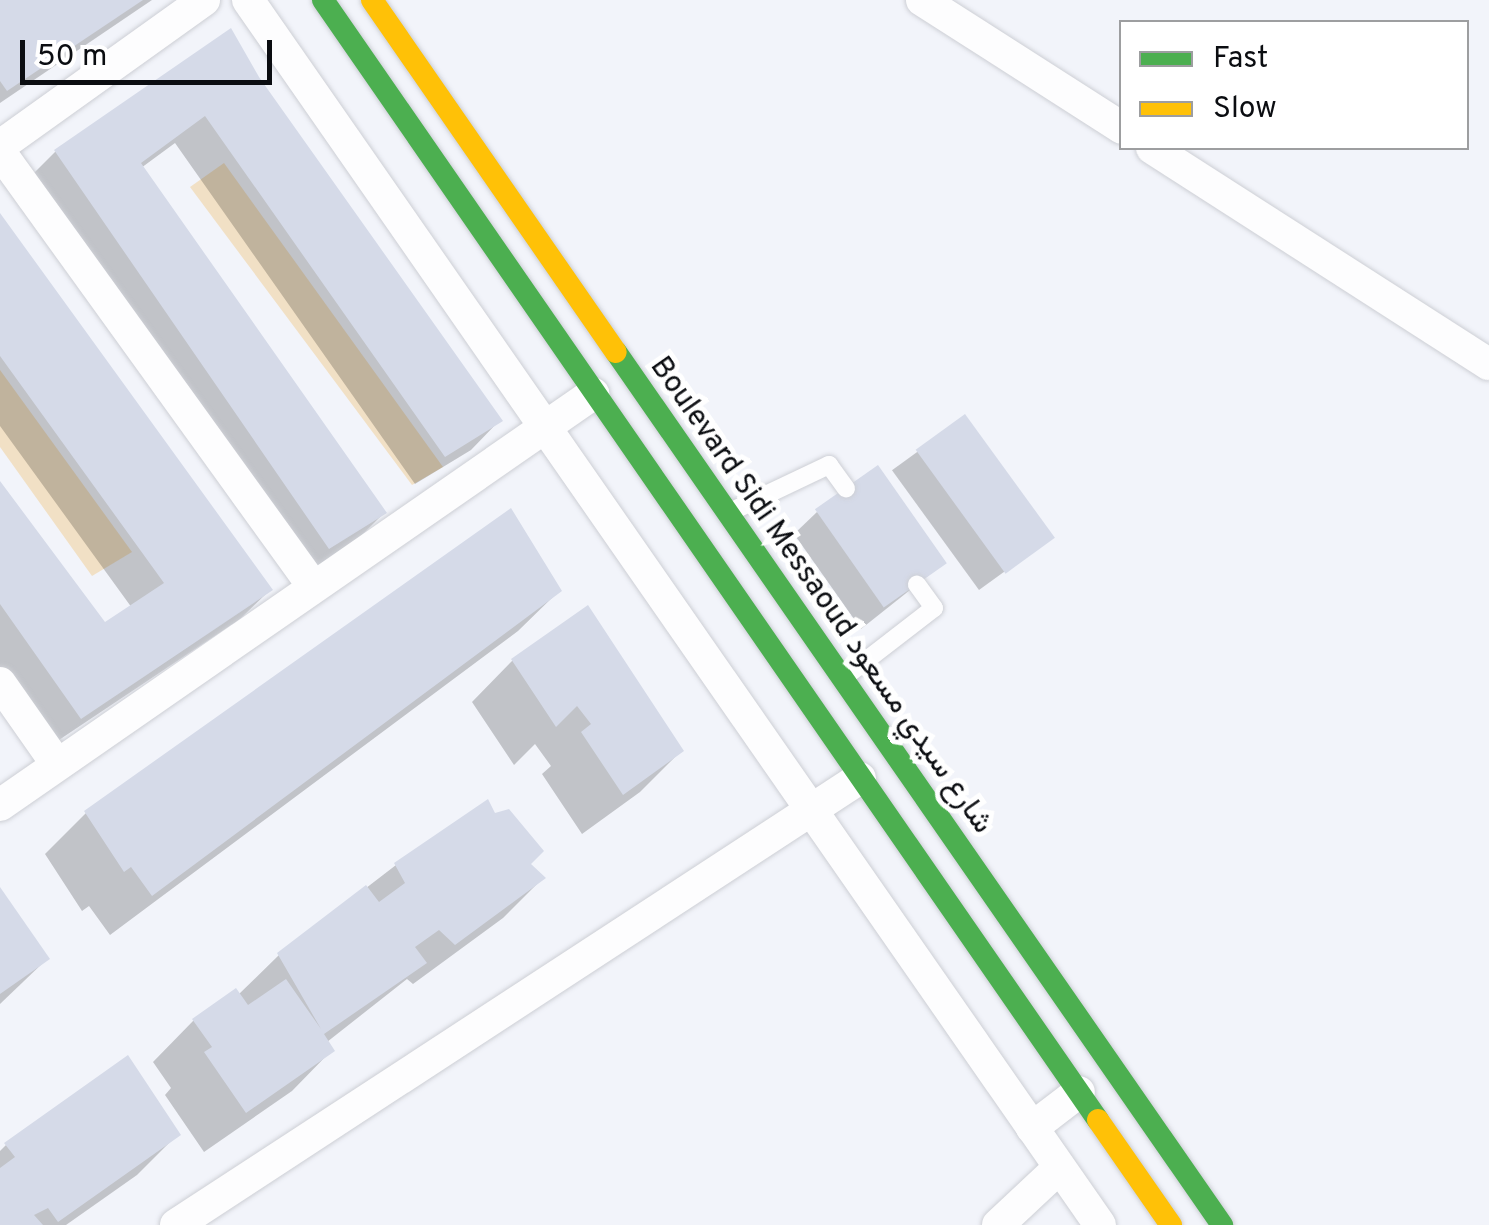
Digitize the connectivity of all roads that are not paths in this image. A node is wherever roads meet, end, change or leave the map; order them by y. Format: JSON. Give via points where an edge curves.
{"nodes":[{"id":1,"x":204,"y":0,"type":"edge"},
{"id":2,"x":248,"y":0,"type":"edge"},
{"id":3,"x":322,"y":0,"type":"edge"},
{"id":4,"x":372,"y":0,"type":"edge"},
{"id":5,"x":922,"y":0,"type":"edge"},
{"id":6,"x":1119,"y":126,"type":"edge"},
{"id":7,"x":0,"y":149,"type":"edge"},
{"id":8,"x":1155,"y":150,"type":"edge"},
{"id":9,"x":1489,"y":364,"type":"edge"},
{"id":10,"x":593,"y":394,"type":"junction"},
{"id":11,"x":546,"y":427,"type":"junction"},
{"id":12,"x":846,"y":488,"type":"dead end"},
{"id":13,"x":726,"y":514,"type":"junction"},
{"id":14,"x":917,"y":585,"type":"dead end"},
{"id":15,"x":313,"y":586,"type":"junction"},
{"id":16,"x":842,"y":680,"type":"junction"},
{"id":17,"x":0,"y":683,"type":"edge"},
{"id":18,"x":56,"y":763,"type":"junction"},
{"id":19,"x":860,"y":778,"type":"junction"},
{"id":20,"x":0,"y":804,"type":"edge"},
{"id":21,"x":811,"y":811,"type":"junction"},
{"id":22,"x":1079,"y":1092,"type":"junction"},
{"id":23,"x":1032,"y":1128,"type":"junction"},
{"id":24,"x":1060,"y":1168,"type":"junction"},
{"id":25,"x":176,"y":1225,"type":"edge"},
{"id":26,"x":998,"y":1225,"type":"edge"},
{"id":27,"x":1100,"y":1225,"type":"edge"},
{"id":28,"x":1171,"y":1225,"type":"edge"},
{"id":29,"x":1222,"y":1225,"type":"edge"}],
"edges":[{"from":1,"to":7,"type":"street"},
{"from":2,"to":11,"type":"street"},
{"from":3,"to":10,"type":"street"},
{"from":4,"to":13,"type":"street","name":"Boulevard Sidi Messaoud شارع سيدي مسعود"},
{"from":5,"to":6,"type":"street"},
{"from":7,"to":15,"type":"street"},
{"from":8,"to":9,"type":"street"},
{"from":10,"to":11,"type":"street"},
{"from":10,"to":19,"type":"street"},
{"from":11,"to":15,"type":"street"},
{"from":11,"to":21,"type":"street"},
{"from":12,"to":13,"type":"lane","via":[[829,466]]},
{"from":13,"to":16,"type":"street","name":"Boulevard Sidi Messaoud شارع سيدي مسعود"},
{"from":14,"to":16,"type":"lane","via":[[934,608]]},
{"from":15,"to":18,"type":"street"},
{"from":16,"to":29,"type":"street","name":"Boulevard Sidi Messaoud شارع سيدي مسعود"},
{"from":17,"to":18,"type":"street"},
{"from":18,"to":20,"type":"street"},
{"from":19,"to":21,"type":"street"},
{"from":19,"to":22,"type":"street"},
{"from":21,"to":23,"type":"street"},
{"from":21,"to":25,"type":"street"},
{"from":22,"to":23,"type":"street"},
{"from":22,"to":28,"type":"street"},
{"from":23,"to":24,"type":"street"},
{"from":24,"to":26,"type":"street"},
{"from":24,"to":27,"type":"street"}]}
